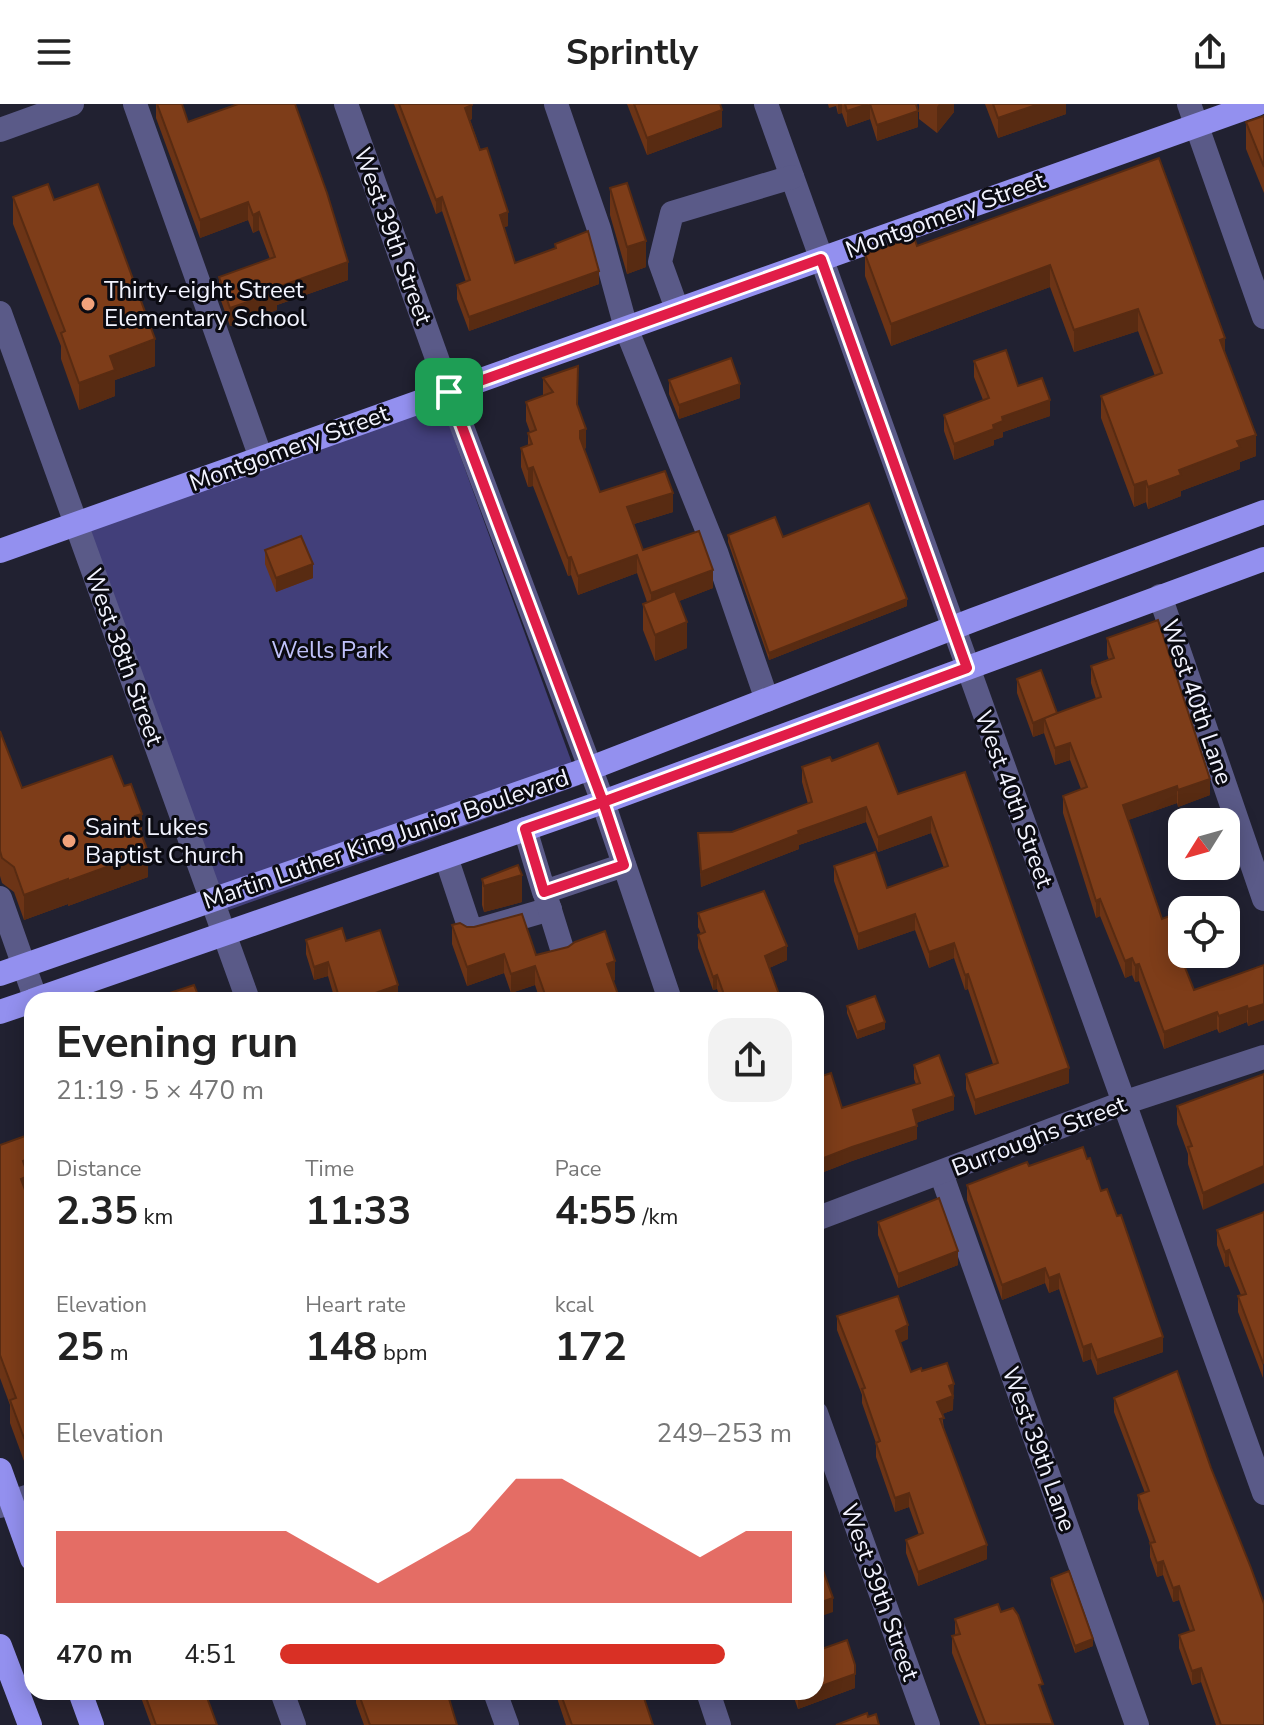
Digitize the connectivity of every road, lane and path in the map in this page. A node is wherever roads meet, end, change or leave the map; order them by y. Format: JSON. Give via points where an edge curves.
{"nodes":[{"id":1,"x":72,"y":104,"type":"edge"},
{"id":2,"x":135,"y":104,"type":"edge"},
{"id":3,"x":346,"y":104,"type":"edge"},
{"id":4,"x":556,"y":104,"type":"edge"},
{"id":5,"x":766,"y":104,"type":"edge"},
{"id":6,"x":1257,"y":104,"type":"edge"},
{"id":7,"x":1193,"y":115,"type":"edge"},
{"id":8,"x":0,"y":130,"type":"edge"},
{"id":9,"x":792,"y":177,"type":"junction"},
{"id":10,"x":821,"y":259,"type":"junction"},
{"id":11,"x":677,"y":309,"type":"junction"},
{"id":12,"x":0,"y":313,"type":"edge"},
{"id":13,"x":1264,"y":317,"type":"edge"},
{"id":14,"x":626,"y":328,"type":"junction"},
{"id":15,"x":449,"y":392,"type":"junction"},
{"id":16,"x":261,"y":458,"type":"junction"},
{"id":17,"x":1264,"y":512,"type":"edge"},
{"id":18,"x":76,"y":524,"type":"junction"},
{"id":19,"x":0,"y":551,"type":"edge"},
{"id":20,"x":1264,"y":559,"type":"edge"},
{"id":21,"x":1160,"y":596,"type":"junction"},
{"id":22,"x":952,"y":628,"type":"junction"},
{"id":23,"x":967,"y":668,"type":"junction"},
{"id":24,"x":767,"y":700,"type":"junction"},
{"id":25,"x":591,"y":768,"type":"junction"},
{"id":26,"x":603,"y":802,"type":"junction"},
{"id":27,"x":525,"y":829,"type":"junction"},
{"id":28,"x":446,"y":857,"type":"junction"},
{"id":29,"x":624,"y":865,"type":"junction"},
{"id":30,"x":512,"y":878,"type":"edge"},
{"id":31,"x":486,"y":887,"type":"edge"},
{"id":32,"x":544,"y":890,"type":"junction"},
{"id":33,"x":460,"y":897,"type":"junction"},
{"id":34,"x":0,"y":898,"type":"edge"},
{"id":35,"x":213,"y":899,"type":"junction"},
{"id":36,"x":1264,"y":899,"type":"edge"},
{"id":37,"x":225,"y":933,"type":"junction"},
{"id":38,"x":563,"y":952,"type":"edge"},
{"id":39,"x":24,"y":965,"type":"junction"},
{"id":40,"x":0,"y":974,"type":"edge"},
{"id":41,"x":32,"y":992,"type":"edge"},
{"id":42,"x":58,"y":992,"type":"edge"},
{"id":43,"x":245,"y":992,"type":"edge"},
{"id":44,"x":667,"y":992,"type":"edge"},
{"id":45,"x":24,"y":1004,"type":"edge"},
{"id":46,"x":0,"y":1012,"type":"edge"},
{"id":47,"x":1264,"y":1057,"type":"edge"},
{"id":48,"x":1123,"y":1103,"type":"junction"},
{"id":49,"x":941,"y":1173,"type":"junction"},
{"id":50,"x":824,"y":1216,"type":"edge"},
{"id":51,"x":824,"y":1435,"type":"edge"},
{"id":52,"x":0,"y":1470,"type":"edge"},
{"id":53,"x":1264,"y":1493,"type":"edge"},
{"id":54,"x":14,"y":1501,"type":"edge"},
{"id":55,"x":24,"y":1533,"type":"edge"},
{"id":56,"x":0,"y":1646,"type":"edge"},
{"id":57,"x":83,"y":1700,"type":"edge"},
{"id":58,"x":285,"y":1700,"type":"edge"},
{"id":59,"x":498,"y":1700,"type":"edge"},
{"id":60,"x":711,"y":1700,"type":"edge"},
{"id":61,"x":30,"y":1725,"type":"edge"},
{"id":62,"x":92,"y":1725,"type":"edge"},
{"id":63,"x":294,"y":1725,"type":"edge"},
{"id":64,"x":507,"y":1725,"type":"edge"},
{"id":65,"x":719,"y":1725,"type":"edge"},
{"id":66,"x":928,"y":1725,"type":"edge"},
{"id":67,"x":1137,"y":1725,"type":"edge"}],
"edges":[{"from":1,"to":8,"type":"street"},
{"from":2,"to":16,"type":"street"},
{"from":3,"to":15,"type":"street","name":"West 39th Street"},
{"from":4,"to":14,"type":"street"},
{"from":5,"to":9,"type":"street","name":"West 40th Street"},
{"from":6,"to":7,"type":"main road","name":"Montgomery Street"},
{"from":7,"to":10,"type":"main road","name":"Montgomery Street"},
{"from":7,"to":13,"type":"street"},
{"from":9,"to":10,"type":"street","name":"West 40th Street"},
{"from":9,"to":11,"type":"street","via":[[672,213],[660,262]]},
{"from":10,"to":11,"type":"main road","name":"Montgomery Street"},
{"from":10,"to":22,"type":"street","name":"West 40th Street"},
{"from":11,"to":14,"type":"main road","name":"Montgomery Street"},
{"from":12,"to":18,"type":"street","name":"West 38th Street"},
{"from":14,"to":15,"type":"main road","name":"Montgomery Street"},
{"from":14,"to":24,"type":"street","via":[[716,552]]},
{"from":15,"to":16,"type":"main road","name":"Montgomery Street"},
{"from":15,"to":25,"type":"street","name":"West 39th Street"},
{"from":16,"to":18,"type":"main road","name":"Montgomery Street"},
{"from":17,"to":22,"type":"main road","name":"Martin Luther King Junior Boulevard"},
{"from":18,"to":19,"type":"main road","name":"Montgomery Street"},
{"from":18,"to":35,"type":"street","name":"West 38th Street"},
{"from":20,"to":21,"type":"main road","name":"Martin Luther King Junior Boulevard"},
{"from":21,"to":23,"type":"main road","name":"Martin Luther King Junior Boulevard"},
{"from":21,"to":36,"type":"street","name":"West 40th Lane"},
{"from":22,"to":23,"type":"street","name":"West 40th Street"},
{"from":22,"to":24,"type":"main road","name":"Martin Luther King Junior Boulevard"},
{"from":23,"to":26,"type":"main road","name":"Martin Luther King Junior Boulevard"},
{"from":23,"to":48,"type":"street","name":"West 40th Street"},
{"from":24,"to":25,"type":"main road","name":"Martin Luther King Junior Boulevard"},
{"from":25,"to":26,"type":"street","name":"West 39th Street"},
{"from":25,"to":35,"type":"main road","name":"Martin Luther King Junior Boulevard"},
{"from":26,"to":27,"type":"main road","name":"Martin Luther King Junior Boulevard"},
{"from":26,"to":29,"type":"street","name":"West 39th Street"},
{"from":27,"to":28,"type":"main road","name":"Martin Luther King Junior Boulevard"},
{"from":27,"to":32,"type":"street"},
{"from":28,"to":33,"type":"street"},
{"from":28,"to":37,"type":"main road","name":"Martin Luther King Junior Boulevard"},
{"from":29,"to":32,"type":"street"},
{"from":29,"to":44,"type":"street","name":"West 39th Street"},
{"from":30,"to":32,"type":"street"},
{"from":31,"to":33,"type":"street"},
{"from":32,"to":33,"type":"street","via":[[471,932]]},
{"from":32,"to":38,"type":"street"},
{"from":34,"to":39,"type":"street"},
{"from":35,"to":37,"type":"street","name":"West 38th Street"},
{"from":35,"to":39,"type":"main road","name":"Martin Luther King Junior Boulevard"},
{"from":37,"to":42,"type":"main road","name":"Martin Luther King Junior Boulevard"},
{"from":37,"to":43,"type":"street","name":"West 38th Street"},
{"from":39,"to":40,"type":"main road","name":"Martin Luther King Junior Boulevard"},
{"from":39,"to":41,"type":"street"},
{"from":45,"to":46,"type":"main road","name":"Martin Luther King Junior Boulevard"},
{"from":47,"to":48,"type":"street","name":"Burroughs Street"},
{"from":48,"to":49,"type":"street","name":"Burroughs Street"},
{"from":48,"to":53,"type":"street","name":"West 40th Street"},
{"from":49,"to":50,"type":"street","name":"Burroughs Street"},
{"from":49,"to":67,"type":"street","name":"West 39th Lane"},
{"from":51,"to":66,"type":"street","name":"West 39th Street"},
{"from":52,"to":54,"type":"main road"},
{"from":54,"to":55,"type":"main road"},
{"from":56,"to":61,"type":"main road"},
{"from":57,"to":62,"type":"main road"},
{"from":58,"to":63,"type":"street"},
{"from":59,"to":64,"type":"street"},
{"from":60,"to":65,"type":"street"}]}
